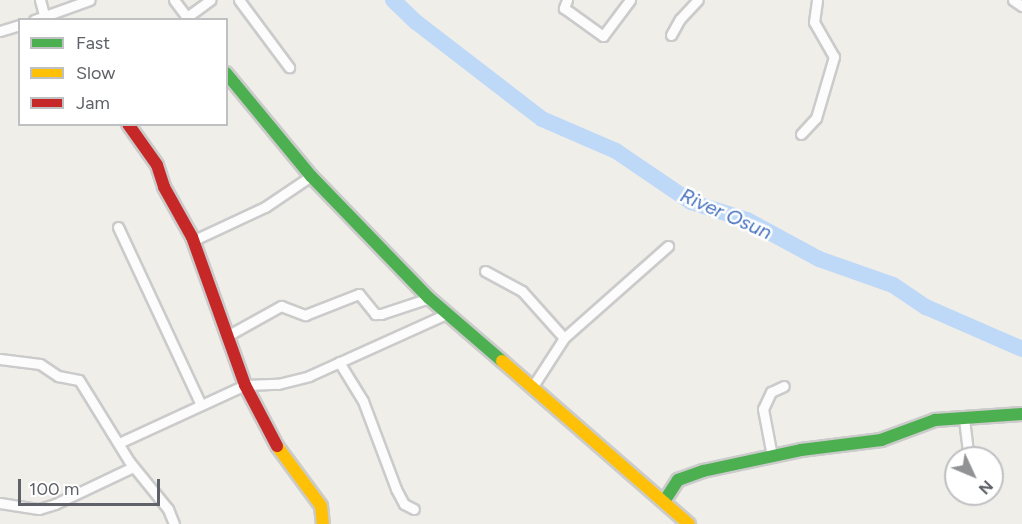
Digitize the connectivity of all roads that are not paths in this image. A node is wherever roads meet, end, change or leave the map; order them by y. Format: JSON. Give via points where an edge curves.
{"nodes":[{"id":1,"x":40,"y":0,"type":"edge"},
{"id":2,"x":90,"y":0,"type":"edge"},
{"id":3,"x":174,"y":0,"type":"edge"},
{"id":4,"x":210,"y":0,"type":"edge"},
{"id":5,"x":238,"y":0,"type":"edge"},
{"id":6,"x":567,"y":0,"type":"edge"},
{"id":7,"x":630,"y":0,"type":"edge"},
{"id":8,"x":698,"y":0,"type":"edge"},
{"id":9,"x":817,"y":0,"type":"edge"},
{"id":10,"x":1013,"y":0,"type":"edge"},
{"id":11,"x":1022,"y":6,"type":"edge"},
{"id":12,"x":44,"y":15,"type":"junction"},
{"id":13,"x":38,"y":18,"type":"edge"},
{"id":14,"x":188,"y":18,"type":"edge"},
{"id":15,"x":18,"y":26,"type":"edge"},
{"id":16,"x":0,"y":31,"type":"edge"},
{"id":17,"x":671,"y":35,"type":"dead end"},
{"id":18,"x":289,"y":67,"type":"dead end"},
{"id":19,"x":228,"y":76,"type":"edge"},
{"id":20,"x":129,"y":126,"type":"edge"},
{"id":21,"x":801,"y":134,"type":"dead end"},
{"id":22,"x":311,"y":176,"type":"junction"},
{"id":23,"x":118,"y":227,"type":"dead end"},
{"id":24,"x":192,"y":241,"type":"junction"},
{"id":25,"x":668,"y":246,"type":"dead end"},
{"id":26,"x":485,"y":271,"type":"dead end"},
{"id":27,"x":429,"y":298,"type":"junction"},
{"id":28,"x":446,"y":314,"type":"junction"},
{"id":29,"x":227,"y":336,"type":"junction"},
{"id":30,"x":564,"y":338,"type":"junction"},
{"id":31,"x":0,"y":359,"type":"edge"},
{"id":32,"x":339,"y":362,"type":"junction"},
{"id":33,"x":244,"y":385,"type":"junction"},
{"id":34,"x":533,"y":386,"type":"junction"},
{"id":35,"x":784,"y":386,"type":"dead end"},
{"id":36,"x":201,"y":405,"type":"junction"},
{"id":37,"x":1022,"y":414,"type":"edge"},
{"id":38,"x":964,"y":418,"type":"junction"},
{"id":39,"x":119,"y":443,"type":"junction"},
{"id":40,"x":968,"y":446,"type":"edge"},
{"id":41,"x":772,"y":456,"type":"junction"},
{"id":42,"x":133,"y":466,"type":"junction"},
{"id":43,"x":665,"y":500,"type":"junction"},
{"id":44,"x":0,"y":503,"type":"edge"},
{"id":45,"x":414,"y":509,"type":"dead end"},
{"id":46,"x":319,"y":523,"type":"edge"},
{"id":47,"x":174,"y":524,"type":"edge"},
{"id":48,"x":689,"y":524,"type":"edge"}],
"edges":[{"from":1,"to":12,"type":"street"},
{"from":2,"to":12,"type":"street"},
{"from":3,"to":14,"type":"street"},
{"from":4,"to":14,"type":"street"},
{"from":5,"to":18,"type":"street"},
{"from":6,"to":7,"type":"street","via":[[564,8],[603,36]]},
{"from":8,"to":17,"type":"street"},
{"from":9,"to":21,"type":"street","via":[[814,22],[834,57],[816,118]]},
{"from":10,"to":11,"type":"street"},
{"from":12,"to":13,"type":"street"},
{"from":15,"to":16,"type":"street"},
{"from":19,"to":22,"type":"street"},
{"from":20,"to":24,"type":"street","via":[[157,165]]},
{"from":22,"to":24,"type":"street","via":[[265,207]]},
{"from":22,"to":27,"type":"street"},
{"from":23,"to":36,"type":"street"},
{"from":24,"to":29,"type":"street"},
{"from":25,"to":30,"type":"street"},
{"from":26,"to":30,"type":"street","via":[[522,291]]},
{"from":27,"to":28,"type":"street"},
{"from":27,"to":29,"type":"street","via":[[381,314],[375,314],[359,294],[305,315],[281,306]]},
{"from":28,"to":32,"type":"street"},
{"from":28,"to":34,"type":"street"},
{"from":29,"to":33,"type":"street"},
{"from":30,"to":34,"type":"street"},
{"from":31,"to":39,"type":"street","via":[[40,364],[58,376],[79,380]]},
{"from":32,"to":33,"type":"street","via":[[278,384]]},
{"from":32,"to":45,"type":"street","via":[[363,401],[396,489],[404,504]]},
{"from":33,"to":36,"type":"street"},
{"from":33,"to":46,"type":"street","via":[[267,431],[321,506]]},
{"from":34,"to":43,"type":"street"},
{"from":35,"to":41,"type":"street","via":[[771,392],[763,409]]},
{"from":36,"to":39,"type":"street"},
{"from":37,"to":38,"type":"street"},
{"from":38,"to":40,"type":"street"},
{"from":38,"to":41,"type":"street","via":[[935,420],[881,440]]},
{"from":39,"to":42,"type":"street"},
{"from":41,"to":43,"type":"street","via":[[686,476]]},
{"from":42,"to":44,"type":"street","via":[[39,509]]},
{"from":42,"to":47,"type":"street","via":[[168,509]]},
{"from":43,"to":48,"type":"street"}]}
